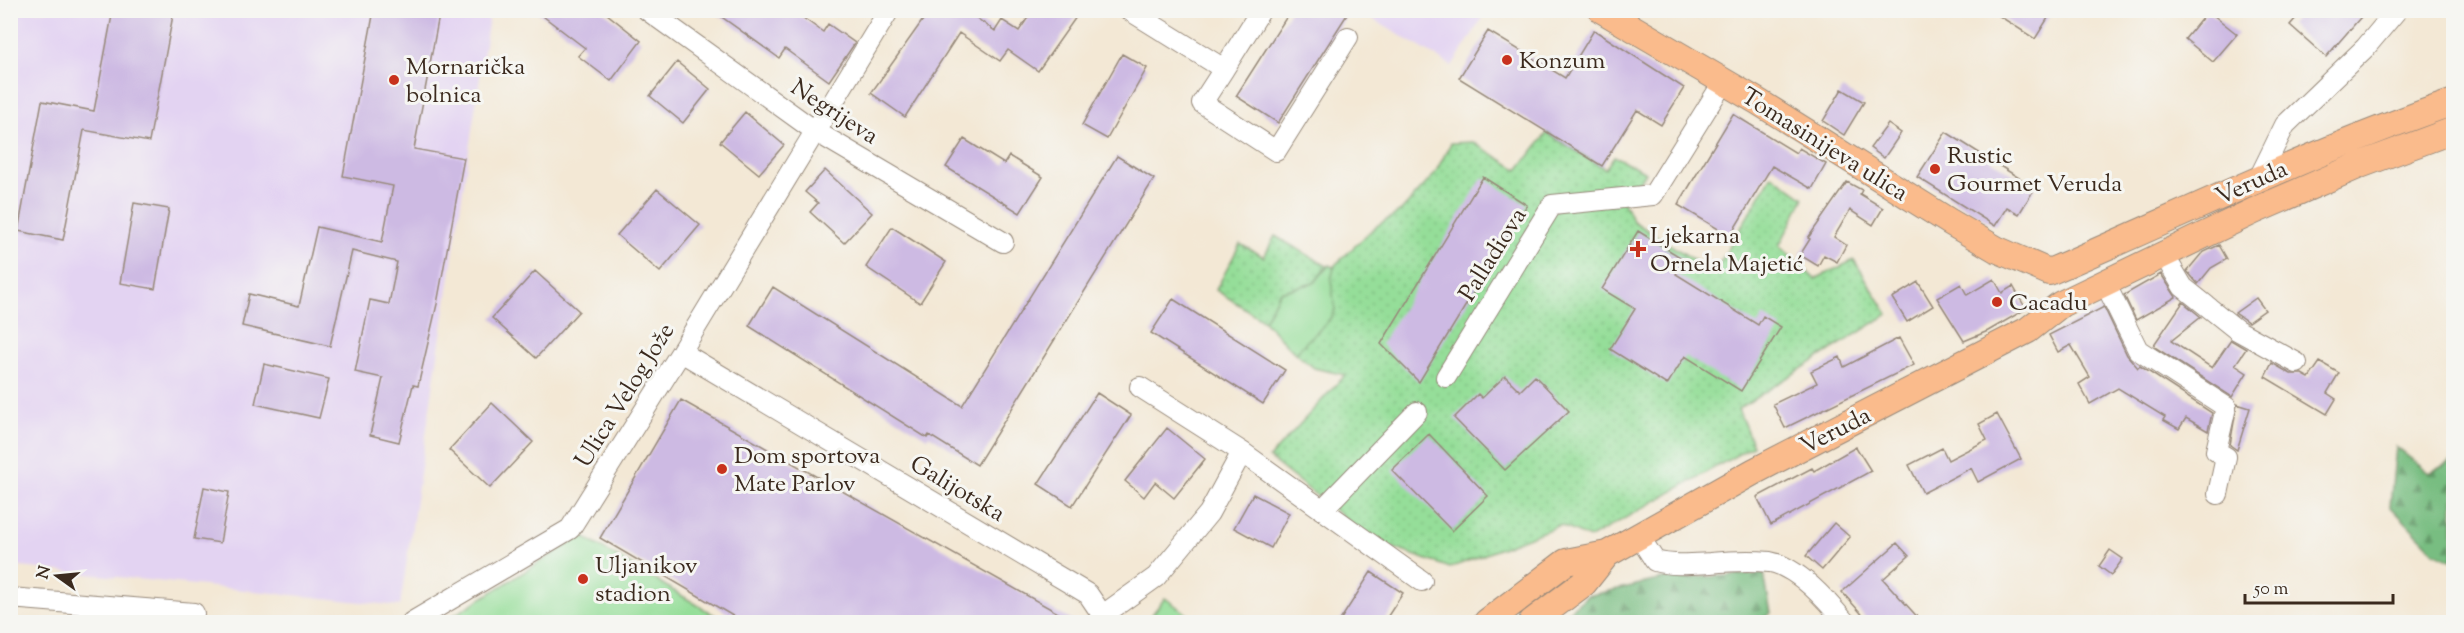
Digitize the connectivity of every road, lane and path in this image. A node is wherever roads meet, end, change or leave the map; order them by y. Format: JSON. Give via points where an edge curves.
{"nodes":[{"id":1,"x":647,"y":10,"type":"edge"},
{"id":2,"x":889,"y":10,"type":"edge"},
{"id":3,"x":1129,"y":10,"type":"edge"},
{"id":4,"x":1261,"y":10,"type":"edge"},
{"id":5,"x":1602,"y":10,"type":"edge"},
{"id":6,"x":2397,"y":10,"type":"edge"},
{"id":7,"x":1348,"y":37,"type":"dead end"},
{"id":8,"x":1224,"y":69,"type":"junction"},
{"id":9,"x":1724,"y":81,"type":"junction"},
{"id":10,"x":2454,"y":102,"type":"edge"},
{"id":11,"x":2454,"y":130,"type":"edge"},
{"id":12,"x":815,"y":131,"type":"junction"},
{"id":13,"x":2259,"y":178,"type":"junction"},
{"id":14,"x":1003,"y":242,"type":"dead end"},
{"id":15,"x":2164,"y":255,"type":"junction"},
{"id":16,"x":2049,"y":272,"type":"junction"},
{"id":17,"x":2105,"y":283,"type":"junction"},
{"id":18,"x":2061,"y":304,"type":"junction"},
{"id":19,"x":681,"y":352,"type":"junction"},
{"id":20,"x":2297,"y":363,"type":"dead end"},
{"id":21,"x":1446,"y":377,"type":"dead end"},
{"id":22,"x":1140,"y":387,"type":"dead end"},
{"id":23,"x":1417,"y":412,"type":"dead end"},
{"id":24,"x":1242,"y":452,"type":"junction"},
{"id":25,"x":2218,"y":494,"type":"dead end"},
{"id":26,"x":1322,"y":510,"type":"junction"},
{"id":27,"x":1640,"y":536,"type":"junction"},
{"id":28,"x":1607,"y":554,"type":"junction"},
{"id":29,"x":1422,"y":581,"type":"dead end"},
{"id":30,"x":10,"y":598,"type":"edge"},
{"id":31,"x":1105,"y":619,"type":"edge"},
{"id":32,"x":193,"y":622,"type":"edge"},
{"id":33,"x":412,"y":622,"type":"edge"},
{"id":34,"x":1487,"y":622,"type":"edge"},
{"id":35,"x":1532,"y":622,"type":"edge"},
{"id":36,"x":1845,"y":622,"type":"edge"}],
"edges":[{"from":1,"to":12,"type":"street","name":"Negrijeva"},
{"from":2,"to":12,"type":"street","name":"Ulica Velog Jože"},
{"from":3,"to":8,"type":"street"},
{"from":4,"to":8,"type":"street"},
{"from":5,"to":9,"type":"main road","name":"Tomasinijeva ulica"},
{"from":6,"to":13,"type":"street","via":[[2365,48],[2285,125]]},
{"from":7,"to":8,"type":"street","via":[[1276,151],[1202,103]]},
{"from":9,"to":16,"type":"main road","name":"Tomasinijeva ulica","via":[[1950,222],[1996,249]]},
{"from":9,"to":21,"type":"street","name":"Palladiova","via":[[1653,195],[1552,206]]},
{"from":10,"to":13,"type":"main road","name":"Veruda"},
{"from":11,"to":15,"type":"main road","name":"Veruda","via":[[2360,165]]},
{"from":12,"to":14,"type":"street","name":"Negrijeva"},
{"from":12,"to":19,"type":"street","name":"Ulica Velog Jože"},
{"from":13,"to":16,"type":"main road","name":"Veruda"},
{"from":15,"to":17,"type":"main road","name":"Veruda"},
{"from":15,"to":20,"type":"street","via":[[2183,286],[2201,301],[2237,330]]},
{"from":16,"to":18,"type":"main road"},
{"from":17,"to":18,"type":"main road","name":"Veruda"},
{"from":17,"to":25,"type":"street","via":[[2138,350],[2226,407],[2216,451],[2226,457]]},
{"from":18,"to":27,"type":"main road","name":"Veruda","via":[[2028,330],[1753,472]]},
{"from":19,"to":31,"type":"street","name":"Galijotska","via":[[1088,594]]},
{"from":19,"to":33,"type":"street","name":"Ulica Velog Jože","via":[[570,529]]},
{"from":22,"to":24,"type":"street"},
{"from":23,"to":26,"type":"street"},
{"from":24,"to":26,"type":"street"},
{"from":24,"to":31,"type":"street","via":[[1209,513],[1156,577]]},
{"from":26,"to":29,"type":"street"},
{"from":27,"to":28,"type":"main road","name":"Veruda"},
{"from":27,"to":36,"type":"street","via":[[1655,561],[1669,565],[1773,563],[1820,593]]},
{"from":28,"to":34,"type":"main road","name":"Veruda","via":[[1566,562]]},
{"from":28,"to":35,"type":"main road","name":"Veruda","via":[[1584,582]]},
{"from":30,"to":32,"type":"street","via":[[194,613]]}]}
